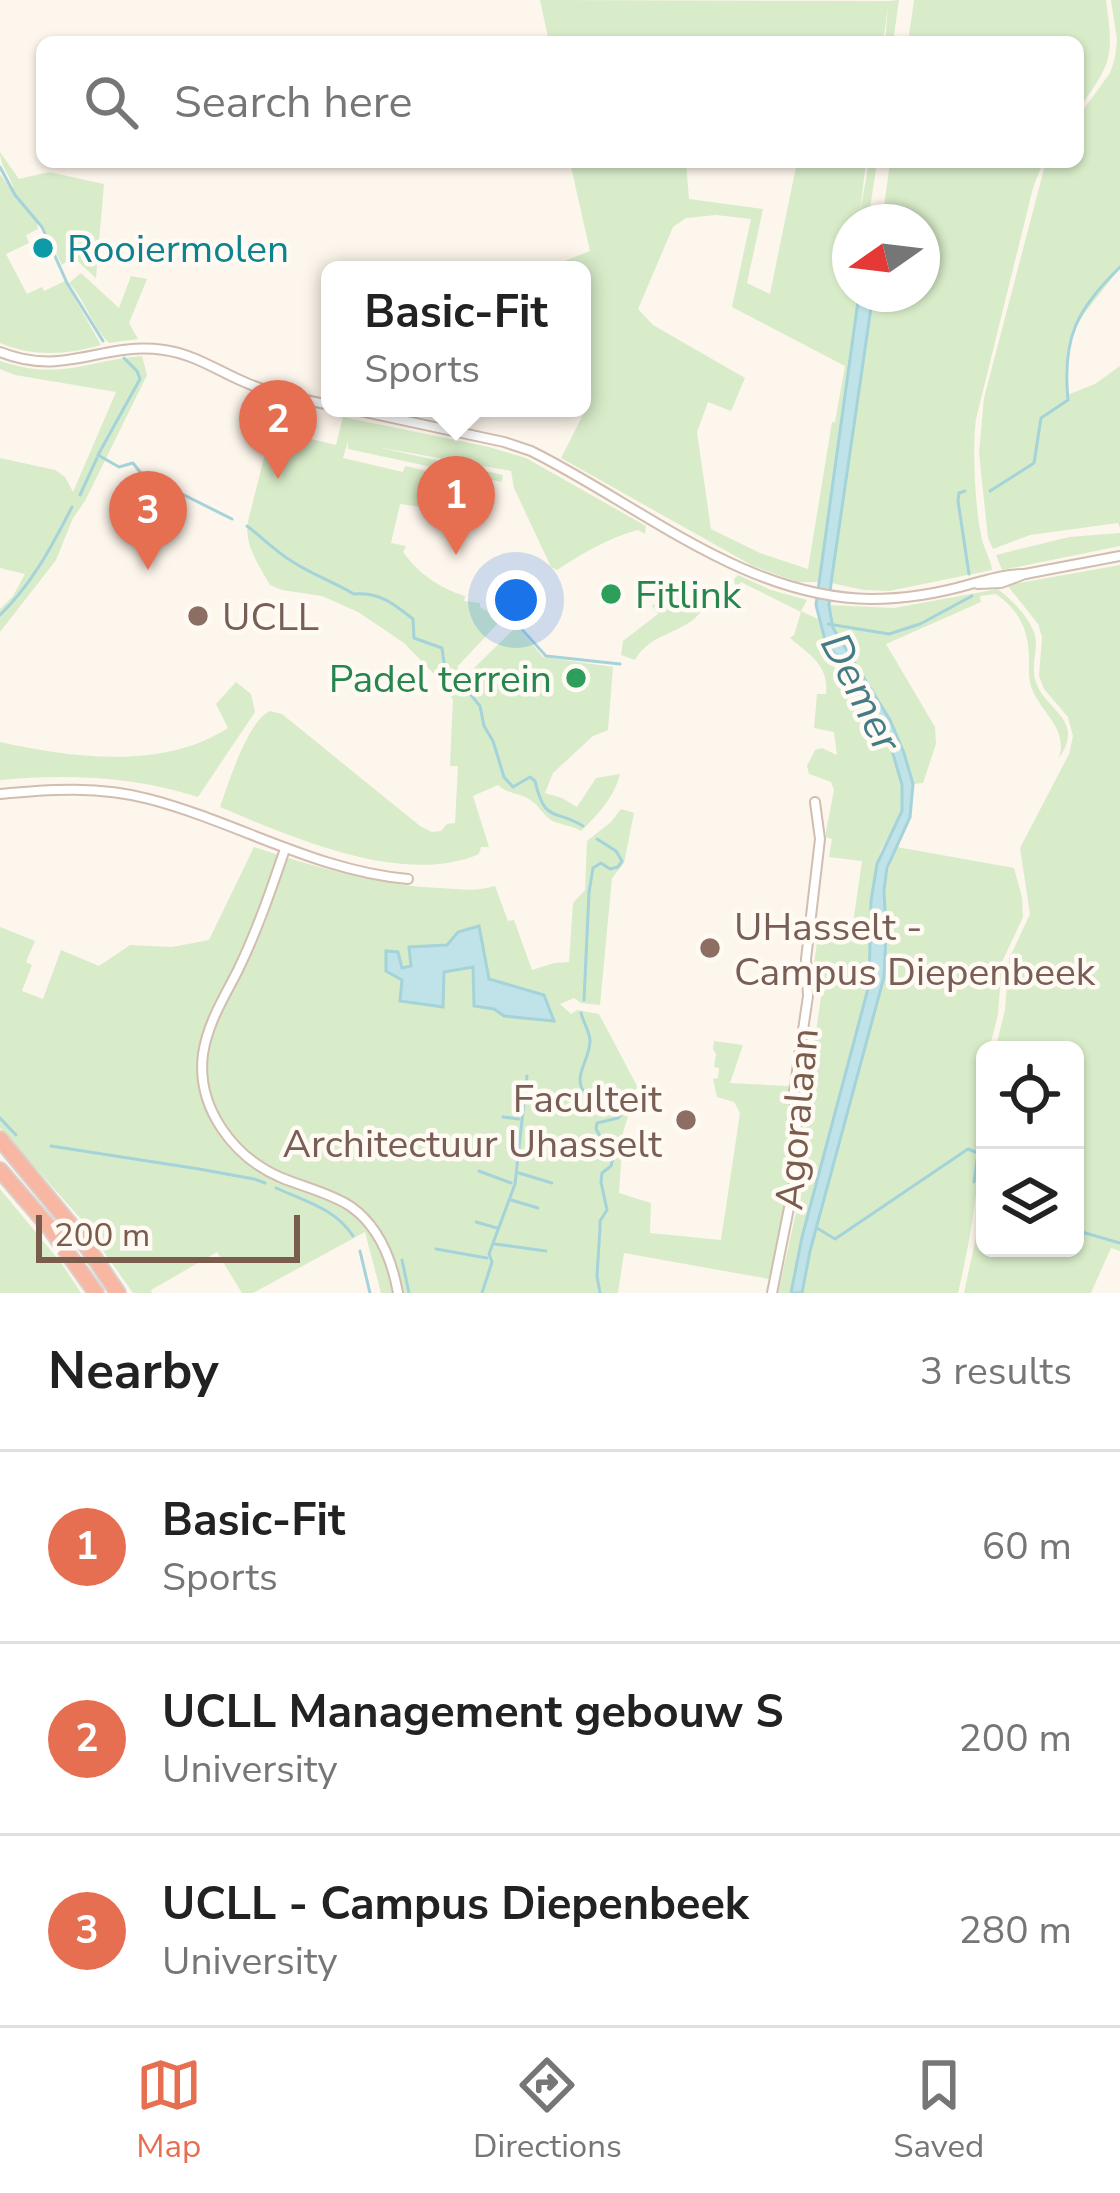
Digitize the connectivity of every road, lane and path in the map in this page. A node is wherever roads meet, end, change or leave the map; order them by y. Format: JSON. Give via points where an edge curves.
{"nodes":[{"id":1,"x":0,"y":352,"type":"edge"},
{"id":2,"x":321,"y":403,"type":"edge"},
{"id":3,"x":387,"y":417,"type":"edge"},
{"id":4,"x":1120,"y":556,"type":"edge"},
{"id":5,"x":0,"y":794,"type":"edge"},
{"id":6,"x":815,"y":802,"type":"dead end"},
{"id":7,"x":285,"y":849,"type":"junction"},
{"id":8,"x":408,"y":879,"type":"dead end"},
{"id":9,"x":0,"y":1139,"type":"edge"},
{"id":10,"x":0,"y":1170,"type":"edge"},
{"id":11,"x":97,"y":1293,"type":"edge"},
{"id":12,"x":118,"y":1293,"type":"edge"},
{"id":13,"x":398,"y":1293,"type":"edge"},
{"id":14,"x":772,"y":1293,"type":"edge"}],
"edges":[{"from":1,"to":2,"type":"street","via":[[61,363],[163,350]]},
{"from":3,"to":4,"type":"street","via":[[518,446],[737,566],[813,592],[891,598]]},
{"from":5,"to":7,"type":"street","via":[[76,789],[142,797]]},
{"from":6,"to":14,"type":"street","name":"Agoralaan","via":[[820,839],[794,1083],[798,1144]]},
{"from":7,"to":8,"type":"street"},
{"from":7,"to":13,"type":"street","via":[[207,1030],[205,1088],[213,1114],[243,1154],[364,1219],[388,1254]]},
{"from":9,"to":12,"type":"highway"},
{"from":10,"to":11,"type":"highway"}]}
